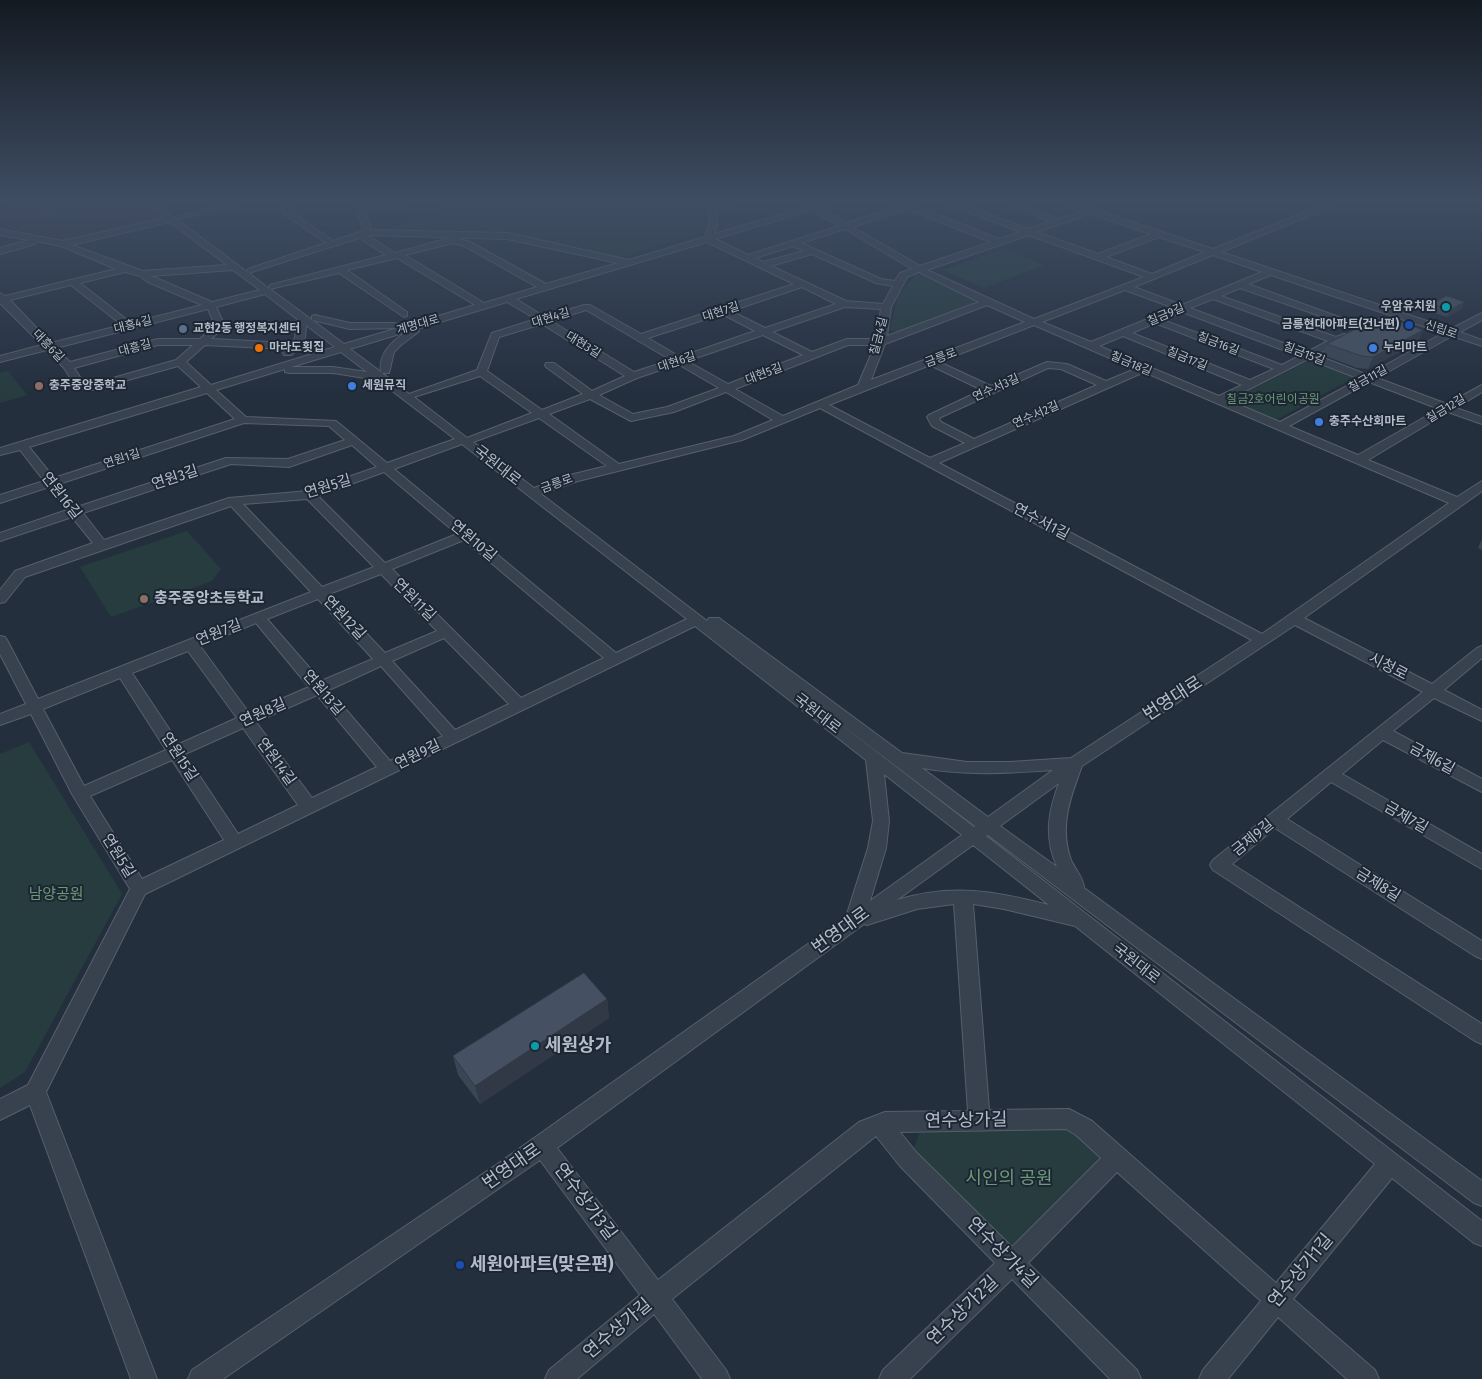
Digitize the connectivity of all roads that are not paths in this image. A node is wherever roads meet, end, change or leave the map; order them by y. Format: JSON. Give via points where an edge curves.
{"nodes":[{"id":1,"x":113,"y":264,"type":"edge"},
{"id":2,"x":232,"y":264,"type":"edge"},
{"id":3,"x":244,"y":264,"type":"edge"},
{"id":4,"x":269,"y":264,"type":"edge"},
{"id":5,"x":363,"y":264,"type":"edge"},
{"id":6,"x":411,"y":264,"type":"edge"},
{"id":7,"x":503,"y":264,"type":"edge"},
{"id":8,"x":621,"y":264,"type":"edge"},
{"id":9,"x":840,"y":264,"type":"edge"},
{"id":10,"x":911,"y":264,"type":"edge"},
{"id":11,"x":933,"y":264,"type":"edge"},
{"id":12,"x":1118,"y":264,"type":"edge"},
{"id":13,"x":1185,"y":264,"type":"edge"},
{"id":14,"x":1247,"y":264,"type":"edge"},
{"id":15,"x":763,"y":265,"type":"edge"},
{"id":16,"x":235,"y":267,"type":"junction"},
{"id":17,"x":125,"y":269,"type":"junction"},
{"id":18,"x":919,"y":269,"type":"junction"},
{"id":19,"x":252,"y":270,"type":"junction"},
{"id":20,"x":341,"y":270,"type":"junction"},
{"id":21,"x":1270,"y":272,"type":"junction"},
{"id":22,"x":144,"y":274,"type":"junction"},
{"id":23,"x":1152,"y":277,"type":"junction"},
{"id":24,"x":73,"y":282,"type":"junction"},
{"id":25,"x":802,"y":284,"type":"junction"},
{"id":26,"x":897,"y":284,"type":"junction"},
{"id":27,"x":1241,"y":285,"type":"junction"},
{"id":28,"x":544,"y":287,"type":"junction"},
{"id":29,"x":1125,"y":287,"type":"junction"},
{"id":30,"x":270,"y":289,"type":"junction"},
{"id":31,"x":1213,"y":296,"type":"junction"},
{"id":32,"x":508,"y":298,"type":"junction"},
{"id":33,"x":1,"y":299,"type":"edge"},
{"id":34,"x":987,"y":302,"type":"junction"},
{"id":35,"x":844,"y":304,"type":"junction"},
{"id":36,"x":212,"y":305,"type":"junction"},
{"id":37,"x":483,"y":306,"type":"junction"},
{"id":38,"x":886,"y":307,"type":"junction"},
{"id":39,"x":1182,"y":309,"type":"junction"},
{"id":40,"x":724,"y":311,"type":"junction"},
{"id":41,"x":404,"y":314,"type":"dead end"},
{"id":42,"x":1393,"y":314,"type":"junction"},
{"id":43,"x":1482,"y":316,"type":"edge"},
{"id":44,"x":315,"y":318,"type":"junction"},
{"id":45,"x":302,"y":319,"type":"junction"},
{"id":46,"x":543,"y":320,"type":"junction"},
{"id":47,"x":1155,"y":320,"type":"junction"},
{"id":48,"x":1035,"y":322,"type":"junction"},
{"id":49,"x":424,"y":324,"type":"junction"},
{"id":50,"x":1371,"y":324,"type":"junction"},
{"id":51,"x":129,"y":326,"type":"junction"},
{"id":52,"x":765,"y":331,"type":"junction"},
{"id":53,"x":1124,"y":333,"type":"junction"},
{"id":54,"x":1450,"y":333,"type":"junction"},
{"id":55,"x":640,"y":338,"type":"junction"},
{"id":56,"x":1337,"y":341,"type":"junction"},
{"id":57,"x":203,"y":342,"type":"junction"},
{"id":58,"x":881,"y":342,"type":"junction"},
{"id":59,"x":1482,"y":344,"type":"edge"},
{"id":60,"x":50,"y":346,"type":"junction"},
{"id":61,"x":294,"y":346,"type":"junction"},
{"id":62,"x":346,"y":346,"type":"junction"},
{"id":63,"x":1091,"y":346,"type":"junction"},
{"id":64,"x":1307,"y":355,"type":"junction"},
{"id":65,"x":812,"y":356,"type":"junction"},
{"id":66,"x":0,"y":359,"type":"edge"},
{"id":67,"x":679,"y":361,"type":"junction"},
{"id":68,"x":180,"y":362,"type":"junction"},
{"id":69,"x":932,"y":362,"type":"junction"},
{"id":70,"x":550,"y":365,"type":"dead end"},
{"id":71,"x":68,"y":366,"type":"junction"},
{"id":72,"x":1280,"y":368,"type":"junction"},
{"id":73,"x":1142,"y":369,"type":"junction"},
{"id":74,"x":481,"y":372,"type":"junction"},
{"id":75,"x":260,"y":373,"type":"junction"},
{"id":76,"x":383,"y":374,"type":"junction"},
{"id":77,"x":633,"y":376,"type":"junction"},
{"id":78,"x":1368,"y":378,"type":"junction"},
{"id":79,"x":1250,"y":384,"type":"junction"},
{"id":80,"x":1105,"y":385,"type":"junction"},
{"id":81,"x":863,"y":387,"type":"junction"},
{"id":82,"x":210,"y":388,"type":"junction"},
{"id":83,"x":726,"y":388,"type":"junction"},
{"id":84,"x":1482,"y":388,"type":"edge"},
{"id":85,"x":990,"y":390,"type":"junction"},
{"id":86,"x":414,"y":394,"type":"junction"},
{"id":87,"x":591,"y":395,"type":"junction"},
{"id":88,"x":1218,"y":401,"type":"junction"},
{"id":89,"x":820,"y":404,"type":"junction"},
{"id":90,"x":1448,"y":408,"type":"junction"},
{"id":91,"x":538,"y":414,"type":"junction"},
{"id":92,"x":243,"y":420,"type":"junction"},
{"id":93,"x":782,"y":420,"type":"junction"},
{"id":94,"x":1482,"y":421,"type":"edge"},
{"id":95,"x":332,"y":423,"type":"joint"},
{"id":96,"x":1280,"y":427,"type":"junction"},
{"id":97,"x":353,"y":440,"type":"junction"},
{"id":98,"x":468,"y":440,"type":"junction"},
{"id":99,"x":973,"y":443,"type":"junction"},
{"id":100,"x":22,"y":445,"type":"junction"},
{"id":101,"x":0,"y":452,"type":"edge"},
{"id":102,"x":1359,"y":460,"type":"junction"},
{"id":103,"x":930,"y":463,"type":"junction"},
{"id":104,"x":616,"y":467,"type":"junction"},
{"id":105,"x":385,"y":468,"type":"junction"},
{"id":106,"x":50,"y":482,"type":"junction"},
{"id":107,"x":1482,"y":485,"type":"edge"},
{"id":108,"x":536,"y":492,"type":"junction"},
{"id":109,"x":310,"y":495,"type":"junction"},
{"id":110,"x":0,"y":498,"type":"edge"},
{"id":111,"x":232,"y":501,"type":"junction"},
{"id":112,"x":1458,"y":502,"type":"junction"},
{"id":113,"x":73,"y":511,"type":"junction"},
{"id":114,"x":466,"y":535,"type":"junction"},
{"id":115,"x":0,"y":537,"type":"edge"},
{"id":116,"x":101,"y":545,"type":"junction"},
{"id":117,"x":383,"y":568,"type":"junction"},
{"id":118,"x":320,"y":594,"type":"junction"},
{"id":119,"x":0,"y":599,"type":"edge"},
{"id":120,"x":258,"y":618,"type":"junction"},
{"id":121,"x":1294,"y":619,"type":"junction"},
{"id":122,"x":696,"y":620,"type":"junction"},
{"id":123,"x":446,"y":632,"type":"junction"},
{"id":124,"x":0,"y":640,"type":"edge"},
{"id":125,"x":1262,"y":640,"type":"junction"},
{"id":126,"x":190,"y":644,"type":"junction"},
{"id":127,"x":1482,"y":651,"type":"edge"},
{"id":128,"x":614,"y":659,"type":"junction"},
{"id":129,"x":5,"y":660,"type":"edge"},
{"id":130,"x":383,"y":660,"type":"junction"},
{"id":131,"x":123,"y":671,"type":"junction"},
{"id":132,"x":319,"y":689,"type":"junction"},
{"id":133,"x":1433,"y":691,"type":"junction"},
{"id":134,"x":519,"y":705,"type":"junction"},
{"id":135,"x":35,"y":706,"type":"junction"},
{"id":136,"x":1482,"y":716,"type":"edge"},
{"id":137,"x":0,"y":720,"type":"edge"},
{"id":138,"x":246,"y":721,"type":"junction"},
{"id":139,"x":1382,"y":732,"type":"junction"},
{"id":140,"x":453,"y":737,"type":"junction"},
{"id":141,"x":175,"y":752,"type":"junction"},
{"id":142,"x":894,"y":755,"type":"junction"},
{"id":143,"x":874,"y":759,"type":"junction"},
{"id":144,"x":1075,"y":763,"type":"junction"},
{"id":145,"x":388,"y":769,"type":"junction"},
{"id":146,"x":1330,"y":774,"type":"junction"},
{"id":147,"x":1482,"y":786,"type":"edge"},
{"id":148,"x":80,"y":794,"type":"junction"},
{"id":149,"x":309,"y":807,"type":"junction"},
{"id":150,"x":1275,"y":820,"type":"junction"},
{"id":151,"x":981,"y":831,"type":"junction"},
{"id":152,"x":235,"y":843,"type":"junction"},
{"id":153,"x":1482,"y":862,"type":"edge"},
{"id":154,"x":139,"y":890,"type":"junction"},
{"id":155,"x":963,"y":897,"type":"junction"},
{"id":156,"x":1084,"y":898,"type":"junction"},
{"id":157,"x":1081,"y":920,"type":"junction"},
{"id":158,"x":854,"y":922,"type":"junction"},
{"id":159,"x":1482,"y":951,"type":"edge"},
{"id":160,"x":1482,"y":1035,"type":"edge"},
{"id":161,"x":35,"y":1092,"type":"junction"},
{"id":162,"x":0,"y":1110,"type":"edge"},
{"id":163,"x":979,"y":1121,"type":"junction"},
{"id":164,"x":880,"y":1124,"type":"junction"},
{"id":165,"x":542,"y":1145,"type":"junction"},
{"id":166,"x":1117,"y":1158,"type":"junction"},
{"id":167,"x":1390,"y":1163,"type":"junction"},
{"id":168,"x":1482,"y":1195,"type":"edge"},
{"id":169,"x":1482,"y":1235,"type":"edge"},
{"id":170,"x":1012,"y":1263,"type":"junction"},
{"id":171,"x":656,"y":1298,"type":"junction"},
{"id":172,"x":1277,"y":1300,"type":"junction"},
{"id":173,"x":144,"y":1379,"type":"edge"},
{"id":174,"x":201,"y":1379,"type":"edge"},
{"id":175,"x":558,"y":1379,"type":"edge"},
{"id":176,"x":717,"y":1379,"type":"edge"},
{"id":177,"x":892,"y":1379,"type":"edge"},
{"id":178,"x":1128,"y":1379,"type":"edge"},
{"id":179,"x":1212,"y":1379,"type":"edge"},
{"id":180,"x":1366,"y":1379,"type":"edge"}],
"edges":[{"from":1,"to":17,"type":"street"},
{"from":2,"to":16,"type":"street","name":"국원대로"},
{"from":3,"to":19,"type":"street","name":"국원대로"},
{"from":4,"to":19,"type":"street"},
{"from":5,"to":20,"type":"street","name":"대흥4길"},
{"from":6,"to":37,"type":"street"},
{"from":7,"to":28,"type":"street"},
{"from":8,"to":28,"type":"street","name":"계명대로"},
{"from":9,"to":26,"type":"street","via":[[879,281]]},
{"from":10,"to":18,"type":"street","name":"칠금18길"},
{"from":11,"to":18,"type":"street","name":"칠금4길"},
{"from":12,"to":23,"type":"street"},
{"from":13,"to":23,"type":"street","name":"금릉로"},
{"from":14,"to":21,"type":"street","name":"신립로"},
{"from":15,"to":25,"type":"street"},
{"from":16,"to":22,"type":"street"},
{"from":16,"to":30,"type":"street","name":"국원대로"},
{"from":17,"to":22,"type":"street"},
{"from":17,"to":24,"type":"street","name":"대흥6길"},
{"from":18,"to":26,"type":"street","name":"칠금4길","via":[[903,275]]},
{"from":18,"to":34,"type":"street","name":"칠금18길"},
{"from":19,"to":30,"type":"street","name":"국원대로"},
{"from":20,"to":30,"type":"street","name":"대흥4길"},
{"from":20,"to":41,"type":"street"},
{"from":21,"to":27,"type":"street","name":"칠금9길"},
{"from":21,"to":42,"type":"street","name":"신립로"},
{"from":22,"to":36,"type":"street"},
{"from":23,"to":29,"type":"street","name":"금릉로"},
{"from":24,"to":33,"type":"street","name":"대흥6길"},
{"from":24,"to":51,"type":"street"},
{"from":25,"to":35,"type":"street"},
{"from":25,"to":40,"type":"street","name":"대현7길"},
{"from":26,"to":38,"type":"street","name":"칠금4길"},
{"from":27,"to":31,"type":"street","name":"칠금9길"},
{"from":27,"to":50,"type":"street"},
{"from":28,"to":32,"type":"street","name":"계명대로"},
{"from":29,"to":39,"type":"street","name":"칠금15길"},
{"from":29,"to":48,"type":"street","name":"금릉로"},
{"from":30,"to":36,"type":"street","name":"대흥4길"},
{"from":30,"to":44,"type":"street","name":"국원대로"},
{"from":30,"to":45,"type":"street","name":"국원대로"},
{"from":31,"to":39,"type":"street","name":"칠금9길"},
{"from":31,"to":56,"type":"street"},
{"from":32,"to":37,"type":"street","name":"계명대로"},
{"from":32,"to":46,"type":"street","name":"대현3길"},
{"from":33,"to":60,"type":"street","name":"대흥6길"},
{"from":34,"to":48,"type":"street","name":"칠금18길"},
{"from":34,"to":58,"type":"street","name":"대현5길"},
{"from":35,"to":38,"type":"street","name":"대현6길"},
{"from":35,"to":52,"type":"street","name":"대현6길"},
{"from":36,"to":51,"type":"street","name":"대흥4길"},
{"from":36,"to":57,"type":"street","via":[[220,326]]},
{"from":37,"to":49,"type":"street","name":"계명대로"},
{"from":38,"to":58,"type":"street","name":"칠금4길"},
{"from":39,"to":47,"type":"street","name":"칠금9길"},
{"from":39,"to":64,"type":"street","name":"칠금15길"},
{"from":40,"to":52,"type":"street"},
{"from":40,"to":55,"type":"street","name":"대현7길"},
{"from":42,"to":50,"type":"street"},
{"from":42,"to":54,"type":"street","name":"신립로"},
{"from":43,"to":54,"type":"street","name":"칠금11길"},
{"from":44,"to":49,"type":"street","via":[[350,326]]},
{"from":44,"to":62,"type":"street","name":"국원대로"},
{"from":45,"to":61,"type":"street","via":[[300,338]]},
{"from":45,"to":62,"type":"street","name":"국원대로"},
{"from":46,"to":55,"type":"street","name":"대현4길","via":[[586,307]]},
{"from":46,"to":74,"type":"street","name":"대현4길","via":[[495,335]]},
{"from":46,"to":77,"type":"street","name":"대현3길"},
{"from":47,"to":53,"type":"street","name":"칠금9길"},
{"from":47,"to":72,"type":"street","name":"칠금16길"},
{"from":48,"to":63,"type":"street","name":"칠금18길"},
{"from":48,"to":69,"type":"street","name":"금릉로"},
{"from":49,"to":62,"type":"street","name":"계명대로"},
{"from":49,"to":76,"type":"street","via":[[399,341],[384,359]]},
{"from":50,"to":56,"type":"street"},
{"from":51,"to":60,"type":"street","name":"대흥4길"},
{"from":52,"to":65,"type":"street"},
{"from":52,"to":67,"type":"street","name":"대현6길"},
{"from":53,"to":63,"type":"street","name":"칠금9길"},
{"from":53,"to":79,"type":"street","name":"칠금17길"},
{"from":54,"to":59,"type":"street","name":"신립로"},
{"from":54,"to":78,"type":"street","name":"칠금11길"},
{"from":55,"to":67,"type":"street","name":"대현4길"},
{"from":56,"to":64,"type":"street"},
{"from":57,"to":61,"type":"street","name":"대흥길"},
{"from":57,"to":68,"type":"street"},
{"from":57,"to":71,"type":"street","name":"대흥길","via":[[158,342]]},
{"from":58,"to":65,"type":"street","name":"대현5길","via":[[848,342]]},
{"from":58,"to":81,"type":"street","name":"칠금4길"},
{"from":60,"to":66,"type":"street","name":"대흥4길"},
{"from":60,"to":71,"type":"street","name":"대흥6길"},
{"from":61,"to":75,"type":"street"},
{"from":62,"to":75,"type":"street","name":"계명대로"},
{"from":62,"to":76,"type":"street","name":"국원대로"},
{"from":63,"to":73,"type":"street","name":"칠금18길"},
{"from":64,"to":72,"type":"street"},
{"from":64,"to":78,"type":"street","name":"칠금15길"},
{"from":65,"to":83,"type":"street","name":"대현5길"},
{"from":67,"to":77,"type":"street","name":"대현6길"},
{"from":67,"to":83,"type":"street","name":"대현4길"},
{"from":68,"to":71,"type":"street","name":"대흥6길","via":[[92,387],[81,386]]},
{"from":68,"to":82,"type":"street"},
{"from":69,"to":81,"type":"street","name":"금릉로"},
{"from":69,"to":85,"type":"street"},
{"from":70,"to":87,"type":"street","name":"대현5길"},
{"from":72,"to":79,"type":"street"},
{"from":73,"to":80,"type":"street","name":"연수서2길"},
{"from":73,"to":88,"type":"street","name":"칠금18길"},
{"from":74,"to":86,"type":"street"},
{"from":74,"to":91,"type":"street"},
{"from":75,"to":76,"type":"street","via":[[304,369]]},
{"from":75,"to":82,"type":"street","name":"계명대로"},
{"from":76,"to":86,"type":"street","name":"국원대로"},
{"from":76,"to":98,"type":"street","name":"국원대로"},
{"from":77,"to":87,"type":"street","name":"대현6길"},
{"from":78,"to":90,"type":"street","name":"칠금15길"},
{"from":78,"to":96,"type":"street","name":"칠금11길"},
{"from":79,"to":88,"type":"street"},
{"from":80,"to":85,"type":"street","name":"연수서3길","via":[[1063,366],[1047,365]]},
{"from":80,"to":99,"type":"street","name":"연수서2길"},
{"from":81,"to":89,"type":"street","name":"금릉로"},
{"from":82,"to":92,"type":"street"},
{"from":82,"to":100,"type":"street","name":"계명대로"},
{"from":83,"to":87,"type":"street","name":"대현5길","via":[[670,410],[631,418]]},
{"from":83,"to":93,"type":"street","name":"대현4길"},
{"from":84,"to":90,"type":"street","name":"칠금12길"},
{"from":85,"to":99,"type":"street","name":"연수서3길","via":[[933,417],[936,424]]},
{"from":86,"to":98,"type":"street","name":"국원대로"},
{"from":87,"to":91,"type":"street","name":"대현6길"},
{"from":88,"to":96,"type":"street","name":"칠금18길"},
{"from":89,"to":93,"type":"street","name":"금릉로"},
{"from":89,"to":103,"type":"street","name":"연수서1길"},
{"from":90,"to":94,"type":"street","name":"칠금15길"},
{"from":90,"to":102,"type":"street","name":"칠금12길"},
{"from":91,"to":98,"type":"street","name":"대현6길"},
{"from":91,"to":104,"type":"street"},
{"from":92,"to":95,"type":"street","name":"연원1길"},
{"from":92,"to":106,"type":"street","name":"연원1길"},
{"from":93,"to":104,"type":"street","name":"금릉로","via":[[738,438]]},
{"from":95,"to":97,"type":"street","name":"연원10길"},
{"from":96,"to":102,"type":"street","name":"칠금18길"},
{"from":97,"to":105,"type":"street","name":"연원10길"},
{"from":97,"to":113,"type":"street","name":"연원3길","via":[[289,463],[230,460]]},
{"from":98,"to":105,"type":"street","name":"연원5길"},
{"from":98,"to":108,"type":"street","name":"국원대로"},
{"from":99,"to":103,"type":"street","name":"연수서2길"},
{"from":100,"to":101,"type":"street","name":"계명대로"},
{"from":100,"to":106,"type":"street","name":"연원16길"},
{"from":102,"to":112,"type":"street","name":"칠금18길"},
{"from":103,"to":125,"type":"street","name":"연수서1길"},
{"from":104,"to":108,"type":"street","name":"금릉로"},
{"from":105,"to":109,"type":"street","name":"연원5길"},
{"from":105,"to":114,"type":"street","name":"연원10길"},
{"from":106,"to":110,"type":"street","name":"연원1길"},
{"from":106,"to":113,"type":"street","name":"연원16길"},
{"from":107,"to":112,"type":"street","name":"번영대로"},
{"from":108,"to":122,"type":"street","name":"국원대로"},
{"from":108,"to":142,"type":"street","name":"국원대로"},
{"from":109,"to":111,"type":"street","name":"연원5길"},
{"from":109,"to":117,"type":"street","name":"연원11길"},
{"from":111,"to":116,"type":"street","name":"연원5길"},
{"from":111,"to":118,"type":"street","name":"연원12길"},
{"from":112,"to":121,"type":"street","name":"번영대로"},
{"from":113,"to":115,"type":"street","name":"연원3길"},
{"from":113,"to":116,"type":"street","name":"연원16길"},
{"from":114,"to":117,"type":"street","name":"연원7길"},
{"from":114,"to":128,"type":"street","name":"연원10길"},
{"from":116,"to":119,"type":"street","name":"연원5길","via":[[20,574]]},
{"from":117,"to":118,"type":"street","name":"연원7길"},
{"from":117,"to":123,"type":"street","name":"연원11길"},
{"from":118,"to":120,"type":"street","name":"연원7길"},
{"from":118,"to":130,"type":"street","name":"연원12길"},
{"from":120,"to":126,"type":"street","name":"연원7길"},
{"from":120,"to":132,"type":"street","name":"연원13길"},
{"from":121,"to":125,"type":"street","name":"번영대로"},
{"from":121,"to":133,"type":"street","name":"시청로"},
{"from":122,"to":128,"type":"street","name":"연원9길"},
{"from":122,"to":143,"type":"street","name":"국원대로"},
{"from":123,"to":130,"type":"street","name":"연원8길"},
{"from":123,"to":134,"type":"street","name":"연원11길"},
{"from":124,"to":129,"type":"street","name":"연원5길"},
{"from":125,"to":144,"type":"street","name":"번영대로"},
{"from":126,"to":131,"type":"street","name":"연원7길"},
{"from":126,"to":138,"type":"street","name":"연원14길"},
{"from":127,"to":133,"type":"street","name":"금제9길"},
{"from":128,"to":134,"type":"street","name":"연원9길"},
{"from":129,"to":135,"type":"street","name":"연원5길"},
{"from":130,"to":132,"type":"street","name":"연원8길"},
{"from":130,"to":140,"type":"street","name":"연원12길"},
{"from":131,"to":135,"type":"street","name":"연원7길"},
{"from":131,"to":141,"type":"street","name":"연원15길"},
{"from":132,"to":138,"type":"street","name":"연원8길"},
{"from":132,"to":145,"type":"street","name":"연원13길"},
{"from":133,"to":136,"type":"street","name":"시청로"},
{"from":133,"to":139,"type":"street","name":"금제9길"},
{"from":134,"to":140,"type":"street","name":"연원9길"},
{"from":135,"to":137,"type":"street","name":"연원7길"},
{"from":135,"to":148,"type":"street","name":"연원5길"},
{"from":138,"to":141,"type":"street","name":"연원8길"},
{"from":138,"to":149,"type":"street","name":"연원14길"},
{"from":139,"to":146,"type":"street","name":"금제9길"},
{"from":139,"to":147,"type":"street","name":"금제6길"},
{"from":140,"to":145,"type":"street","name":"연원9길"},
{"from":141,"to":148,"type":"street","name":"연원8길"},
{"from":141,"to":152,"type":"street","name":"연원15길"},
{"from":142,"to":144,"type":"street","via":[[958,768]]},
{"from":142,"to":151,"type":"street","name":"국원대로"},
{"from":143,"to":151,"type":"street","name":"국원대로"},
{"from":143,"to":158,"type":"street","via":[[881,821],[877,848]]},
{"from":144,"to":151,"type":"street","name":"번영대로"},
{"from":144,"to":156,"type":"street","via":[[1058,813],[1058,839],[1066,870]]},
{"from":145,"to":149,"type":"street","name":"연원9길"},
{"from":146,"to":150,"type":"street","name":"금제9길"},
{"from":146,"to":153,"type":"street","name":"금제7길"},
{"from":148,"to":154,"type":"street","name":"연원5길"},
{"from":149,"to":152,"type":"street","name":"연원9길"},
{"from":150,"to":159,"type":"street","name":"금제8길"},
{"from":150,"to":160,"type":"street","name":"금제9길","via":[[1219,865]]},
{"from":151,"to":156,"type":"street","name":"국원대로"},
{"from":151,"to":157,"type":"street","name":"국원대로"},
{"from":151,"to":158,"type":"street","name":"번영대로"},
{"from":152,"to":154,"type":"street","name":"연원9길"},
{"from":154,"to":161,"type":"street","name":"연원5길"},
{"from":155,"to":157,"type":"street","via":[[1014,903]]},
{"from":155,"to":158,"type":"street","via":[[933,898]]},
{"from":155,"to":163,"type":"street"},
{"from":156,"to":168,"type":"street","name":"국원대로"},
{"from":157,"to":167,"type":"street","name":"국원대로"},
{"from":158,"to":165,"type":"street","name":"번영대로"},
{"from":161,"to":162,"type":"street"},
{"from":161,"to":173,"type":"street"},
{"from":163,"to":164,"type":"street","name":"연수상가길"},
{"from":163,"to":166,"type":"street","name":"연수상가길","via":[[1069,1120],[1084,1128]]},
{"from":164,"to":170,"type":"street","name":"연수상가4길","via":[[908,1159]]},
{"from":164,"to":171,"type":"street","name":"연수상가길","via":[[867,1129]]},
{"from":165,"to":171,"type":"street","name":"연수상가3길"},
{"from":165,"to":174,"type":"street","name":"번영대로"},
{"from":166,"to":170,"type":"street","name":"연수상가2길"},
{"from":166,"to":172,"type":"street","name":"연수상가길"},
{"from":167,"to":169,"type":"street","name":"국원대로"},
{"from":167,"to":172,"type":"street","name":"연수상가1길"},
{"from":170,"to":177,"type":"street","name":"연수상가2길"},
{"from":170,"to":178,"type":"street","name":"연수상가4길"},
{"from":171,"to":175,"type":"street","name":"연수상가길"},
{"from":171,"to":176,"type":"street","name":"연수상가3길"},
{"from":172,"to":179,"type":"street","name":"연수상가1길"},
{"from":172,"to":180,"type":"street","name":"연수상가길"}]}
